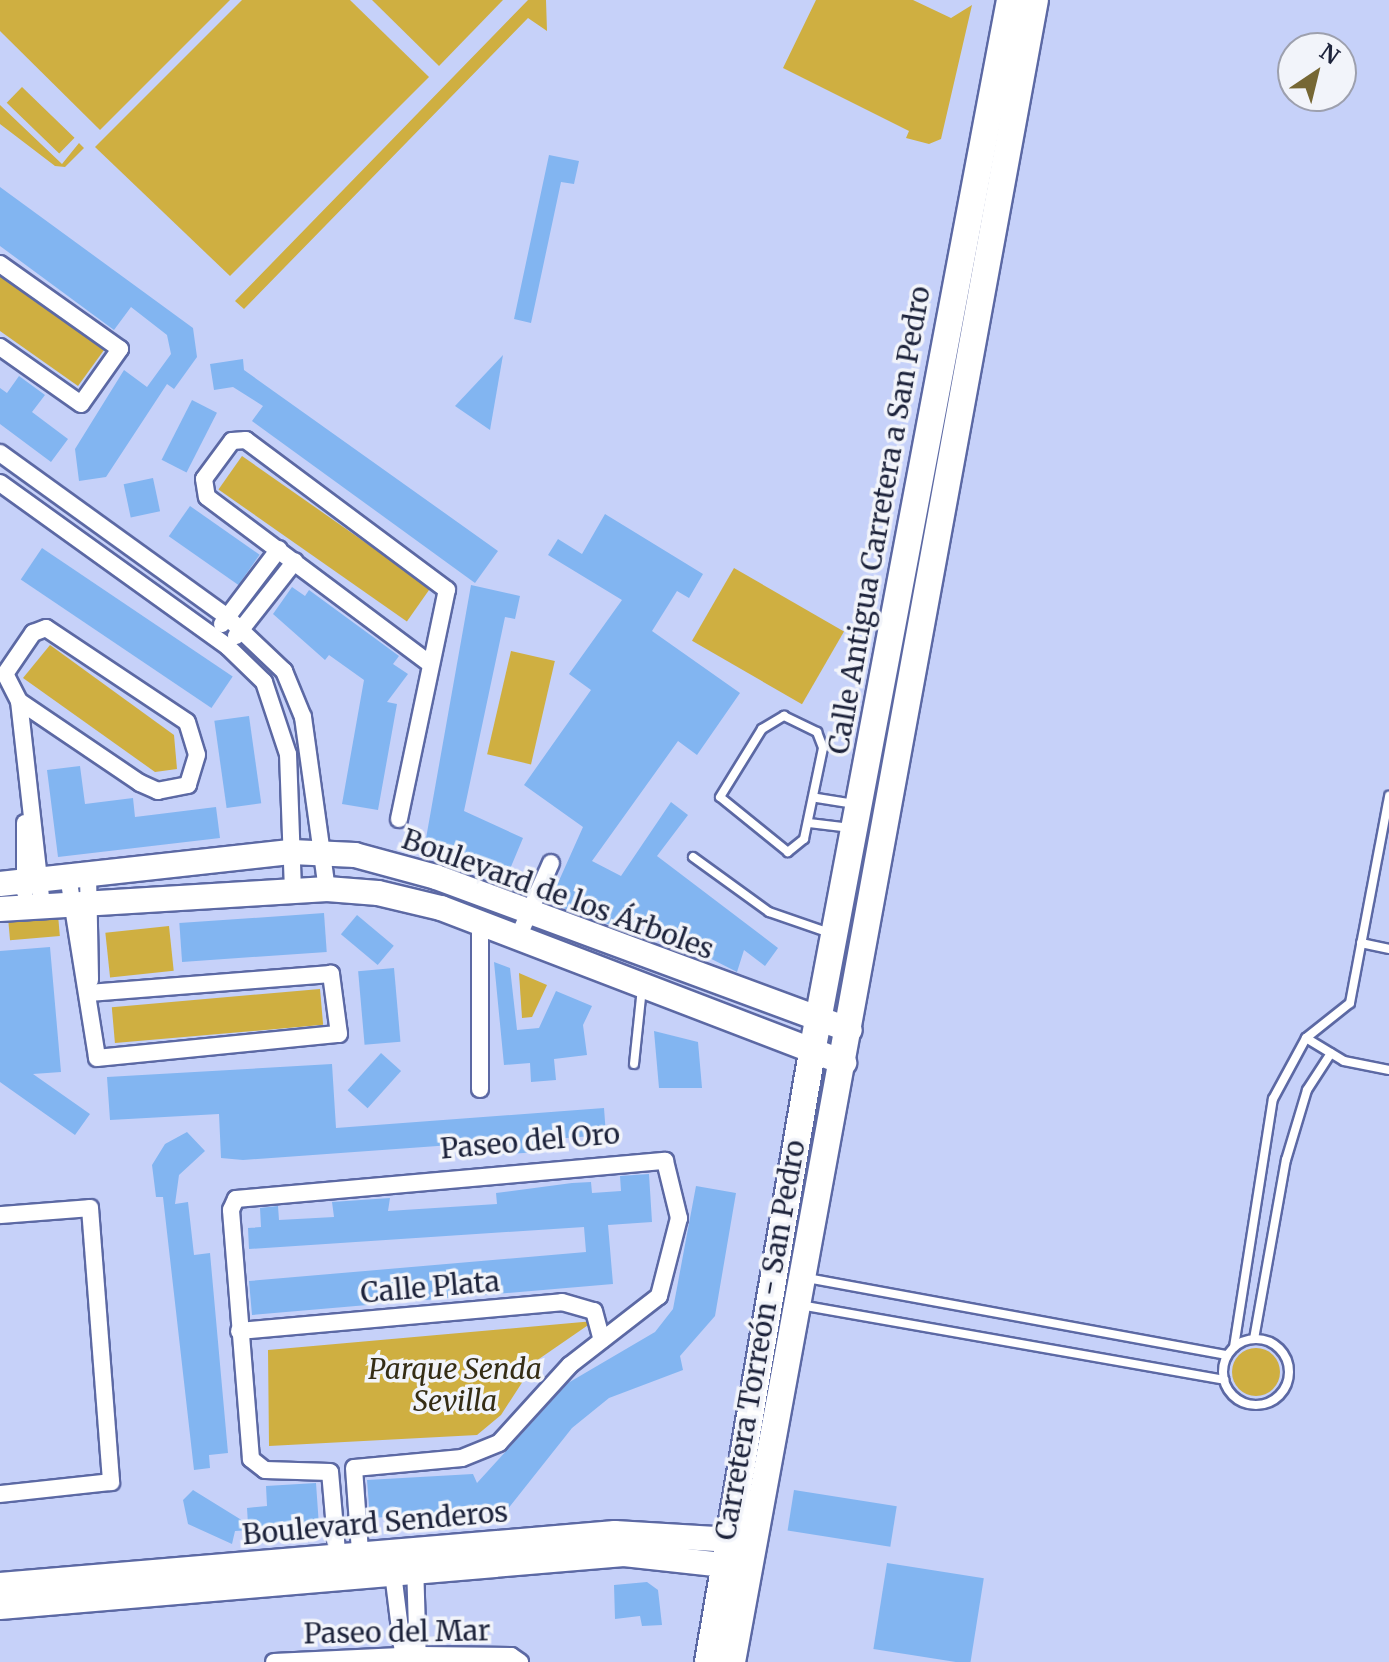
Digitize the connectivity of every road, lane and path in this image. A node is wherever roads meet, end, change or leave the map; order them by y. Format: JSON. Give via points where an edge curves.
{"nodes":[{"id":1,"x":1010,"y":0,"type":"edge"},
{"id":2,"x":1035,"y":0,"type":"edge"},
{"id":3,"x":982,"y":136,"type":"junction"},
{"id":4,"x":1008,"y":140,"type":"junction"},
{"id":5,"x":0,"y":264,"type":"edge"},
{"id":6,"x":0,"y":347,"type":"edge"},
{"id":7,"x":0,"y":453,"type":"edge"},
{"id":8,"x":0,"y":483,"type":"edge"},
{"id":9,"x":279,"y":549,"type":"junction"},
{"id":10,"x":295,"y":561,"type":"junction"},
{"id":11,"x":227,"y":617,"type":"junction"},
{"id":12,"x":242,"y":629,"type":"junction"},
{"id":13,"x":213,"y":637,"type":"junction"},
{"id":14,"x":228,"y":647,"type":"junction"},
{"id":15,"x":430,"y":664,"type":"junction"},
{"id":16,"x":19,"y":701,"type":"junction"},
{"id":17,"x":817,"y":798,"type":"junction"},
{"id":18,"x":1389,"y":801,"type":"edge"},
{"id":19,"x":856,"y":816,"type":"junction"},
{"id":20,"x":399,"y":819,"type":"dead end"},
{"id":21,"x":809,"y":823,"type":"junction"},
{"id":22,"x":322,"y":851,"type":"junction"},
{"id":23,"x":292,"y":852,"type":"junction"},
{"id":24,"x":693,"y":857,"type":"dead end"},
{"id":25,"x":551,"y":863,"type":"dead end"},
{"id":26,"x":78,"y":875,"type":"junction"},
{"id":27,"x":21,"y":882,"type":"edge"},
{"id":28,"x":327,"y":889,"type":"junction"},
{"id":29,"x":293,"y":892,"type":"junction"},
{"id":30,"x":80,"y":903,"type":"junction"},
{"id":31,"x":35,"y":906,"type":"junction"},
{"id":32,"x":0,"y":909,"type":"edge"},
{"id":33,"x":529,"y":914,"type":"junction"},
{"id":34,"x":480,"y":925,"type":"junction"},
{"id":35,"x":835,"y":934,"type":"junction"},
{"id":36,"x":517,"y":940,"type":"junction"},
{"id":37,"x":1361,"y":943,"type":"junction"},
{"id":38,"x":1389,"y":949,"type":"edge"},
{"id":39,"x":642,"y":987,"type":"junction"},
{"id":40,"x":89,"y":993,"type":"junction"},
{"id":41,"x":819,"y":1020,"type":"junction"},
{"id":42,"x":850,"y":1030,"type":"junction"},
{"id":43,"x":1306,"y":1038,"type":"junction"},
{"id":44,"x":812,"y":1052,"type":"junction"},
{"id":45,"x":1331,"y":1053,"type":"junction"},
{"id":46,"x":844,"y":1063,"type":"junction"},
{"id":47,"x":634,"y":1064,"type":"dead end"},
{"id":48,"x":1389,"y":1070,"type":"edge"},
{"id":49,"x":480,"y":1089,"type":"dead end"},
{"id":50,"x":0,"y":1215,"type":"edge"},
{"id":51,"x":804,"y":1277,"type":"junction"},
{"id":52,"x":799,"y":1304,"type":"junction"},
{"id":53,"x":239,"y":1331,"type":"junction"},
{"id":54,"x":1254,"y":1339,"type":"junction"},
{"id":55,"x":602,"y":1340,"type":"junction"},
{"id":56,"x":1234,"y":1347,"type":"junction"},
{"id":57,"x":1227,"y":1355,"type":"junction"},
{"id":58,"x":1224,"y":1380,"type":"junction"},
{"id":59,"x":0,"y":1494,"type":"edge"},
{"id":60,"x":729,"y":1537,"type":"junction"},
{"id":61,"x":756,"y":1542,"type":"junction"},
{"id":62,"x":402,"y":1551,"type":"junction"},
{"id":63,"x":349,"y":1555,"type":"junction"},
{"id":64,"x":737,"y":1566,"type":"junction"},
{"id":65,"x":404,"y":1576,"type":"junction"},
{"id":66,"x":350,"y":1580,"type":"junction"},
{"id":67,"x":0,"y":1585,"type":"edge"},
{"id":68,"x":0,"y":1607,"type":"edge"},
{"id":69,"x":402,"y":1659,"type":"edge"},
{"id":70,"x":420,"y":1659,"type":"edge"},
{"id":71,"x":274,"y":1662,"type":"edge"},
{"id":72,"x":520,"y":1662,"type":"edge"},
{"id":73,"x":708,"y":1662,"type":"edge"},
{"id":74,"x":732,"y":1662,"type":"edge"}],
"edges":[{"from":1,"to":3,"type":"main road","name":"Calle Antigua Carretera a San Pedro"},
{"from":2,"to":4,"type":"main road"},
{"from":3,"to":4,"type":"lane"},
{"from":3,"to":19,"type":"main road","name":"Calle Antigua Carretera a San Pedro"},
{"from":4,"to":42,"type":"main road"},
{"from":5,"to":6,"type":"street","via":[[120,349],[81,404]]},
{"from":7,"to":11,"type":"street"},
{"from":8,"to":13,"type":"street"},
{"from":9,"to":10,"type":"street"},
{"from":9,"to":11,"type":"street"},
{"from":9,"to":15,"type":"street","via":[[202,488],[239,438],[441,582],[448,602]]},
{"from":10,"to":12,"type":"street"},
{"from":10,"to":15,"type":"street"},
{"from":11,"to":12,"type":"street"},
{"from":11,"to":13,"type":"street"},
{"from":12,"to":14,"type":"street"},
{"from":12,"to":22,"type":"street","via":[[295,690]]},
{"from":13,"to":14,"type":"street"},
{"from":14,"to":23,"type":"street","via":[[264,682],[281,717]]},
{"from":15,"to":20,"type":"street"},
{"from":16,"to":16,"type":"street","via":[[5,674],[33,633],[59,632],[187,722],[197,772],[178,790],[158,791]]},
{"from":16,"to":27,"type":"street","via":[[26,789]]},
{"from":17,"to":19,"type":"lane"},
{"from":17,"to":21,"type":"lane"},
{"from":17,"to":21,"type":"lane","via":[[823,742],[789,716],[768,722],[721,788],[729,810],[781,851],[799,847]]},
{"from":18,"to":37,"type":"lane"},
{"from":19,"to":21,"type":"lane"},
{"from":19,"to":35,"type":"main road","name":"Calle Antigua Carretera a San Pedro"},
{"from":22,"to":23,"type":"main road","name":"Boulevard de los Árboles"},
{"from":22,"to":28,"type":"street"},
{"from":22,"to":33,"type":"main road","name":"Boulevard de los Árboles","via":[[387,862]]},
{"from":23,"to":26,"type":"main road","name":"Boulevard de los Árboles"},
{"from":23,"to":29,"type":"street"},
{"from":24,"to":35,"type":"lane","via":[[769,912]]},
{"from":25,"to":33,"type":"street"},
{"from":26,"to":27,"type":"main road","name":"Boulevard de los Árboles"},
{"from":26,"to":30,"type":"street"},
{"from":27,"to":31,"type":"street"},
{"from":28,"to":29,"type":"main road","name":"Boulevard de los Árboles"},
{"from":28,"to":34,"type":"main road","name":"Boulevard de los Árboles","via":[[412,899]]},
{"from":29,"to":30,"type":"main road","name":"Boulevard de los Árboles"},
{"from":30,"to":31,"type":"main road","name":"Boulevard de los Árboles"},
{"from":30,"to":40,"type":"street"},
{"from":31,"to":32,"type":"main road","name":"Boulevard de los Árboles"},
{"from":33,"to":36,"type":"street"},
{"from":33,"to":41,"type":"main road","name":"Boulevard de los Árboles"},
{"from":34,"to":36,"type":"main road","name":"Boulevard de los Árboles"},
{"from":34,"to":49,"type":"street"},
{"from":35,"to":41,"type":"main road","name":"Calle Antigua Carretera a San Pedro"},
{"from":36,"to":39,"type":"main road","name":"Boulevard de los Árboles"},
{"from":37,"to":38,"type":"lane"},
{"from":37,"to":43,"type":"lane","via":[[1350,1003]]},
{"from":39,"to":44,"type":"main road","name":"Boulevard de los Árboles"},
{"from":39,"to":47,"type":"lane"},
{"from":40,"to":40,"type":"street","via":[[97,1058],[339,1034],[331,974]]},
{"from":41,"to":42,"type":"main road","name":"Boulevard de los Árboles"},
{"from":41,"to":44,"type":"main road","name":"Calle Antigua Carretera a San Pedro"},
{"from":42,"to":46,"type":"main road","name":"Carretera Torreón - San Pedro"},
{"from":43,"to":45,"type":"lane"},
{"from":43,"to":56,"type":"lane","via":[[1273,1099]]},
{"from":44,"to":46,"type":"main road","name":"Boulevard de los Árboles"},
{"from":44,"to":60,"type":"main road","name":"Carretera Torreón - San Pedro"},
{"from":45,"to":48,"type":"lane"},
{"from":45,"to":54,"type":"lane","via":[[1307,1090],[1286,1160]]},
{"from":46,"to":51,"type":"main road","name":"Carretera Torreón - San Pedro"},
{"from":50,"to":59,"type":"street","via":[[90,1208],[111,1482]]},
{"from":51,"to":52,"type":"main road","name":"Carretera Torreón - San Pedro"},
{"from":51,"to":57,"type":"lane"},
{"from":52,"to":58,"type":"lane"},
{"from":52,"to":61,"type":"main road","name":"Carretera Torreón - San Pedro"},
{"from":53,"to":55,"type":"street","name":"Calle Plata","via":[[562,1302],[594,1311]]},
{"from":53,"to":55,"type":"street","name":"Paseo del Oro","via":[[231,1210],[247,1192],[655,1156],[672,1168],[676,1185],[675,1255],[659,1296]]},
{"from":53,"to":63,"type":"street","name":"Paseo del Oro","via":[[251,1459],[265,1470],[327,1468]]},
{"from":54,"to":56,"type":"lane"},
{"from":54,"to":58,"type":"lane","via":[[1283,1351],[1290,1372],[1283,1393],[1253,1405],[1233,1396]]},
{"from":55,"to":63,"type":"street","name":"Paseo del Oro","via":[[499,1443],[462,1458],[354,1468]]},
{"from":56,"to":57,"type":"lane"},
{"from":57,"to":58,"type":"lane"},
{"from":60,"to":61,"type":"main road","name":"Boulevard Senderos"},
{"from":60,"to":62,"type":"main road","name":"Boulevard Senderos","via":[[615,1533]]},
{"from":60,"to":64,"type":"main road","name":"Carretera Torreón - San Pedro"},
{"from":61,"to":64,"type":"main road","name":"Carretera Torreón - San Pedro"},
{"from":62,"to":63,"type":"main road","name":"Boulevard Senderos"},
{"from":62,"to":65,"type":"street"},
{"from":62,"to":65,"type":"street"},
{"from":63,"to":66,"type":"street","name":"Paseo del Oro"},
{"from":63,"to":66,"type":"street","name":"Paseo del Oro"},
{"from":63,"to":67,"type":"main road","name":"Boulevard Senderos"},
{"from":64,"to":65,"type":"main road","name":"Boulevard Senderos","via":[[624,1554]]},
{"from":64,"to":73,"type":"main road","name":"Carretera Torreón - San Pedro"},
{"from":64,"to":74,"type":"main road","name":"Carretera Torreón - San Pedro"},
{"from":65,"to":66,"type":"main road","name":"Boulevard Senderos"},
{"from":65,"to":69,"type":"street"},
{"from":65,"to":70,"type":"street"},
{"from":66,"to":68,"type":"main road","name":"Boulevard Senderos"},
{"from":69,"to":70,"type":"street","name":"Paseo del Mar"},
{"from":69,"to":71,"type":"street","name":"Paseo del Mar"},
{"from":70,"to":72,"type":"street","name":"Paseo del Mar"}]}
